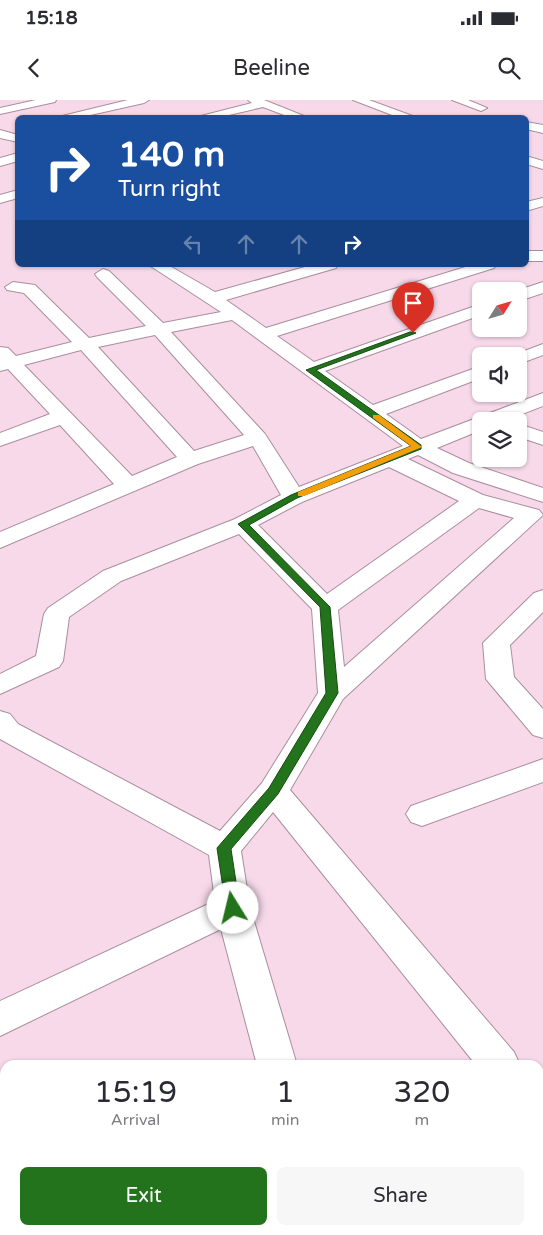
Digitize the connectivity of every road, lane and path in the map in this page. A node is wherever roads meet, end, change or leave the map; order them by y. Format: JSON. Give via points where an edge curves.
{"nodes":[{"id":1,"x":11,"y":100,"type":"edge"},
{"id":2,"x":51,"y":100,"type":"edge"},
{"id":3,"x":144,"y":100,"type":"edge"},
{"id":4,"x":358,"y":100,"type":"edge"},
{"id":5,"x":457,"y":100,"type":"edge"},
{"id":6,"x":257,"y":101,"type":"edge"},
{"id":7,"x":25,"y":106,"type":"junction"},
{"id":8,"x":481,"y":108,"type":"dead end"},
{"id":9,"x":103,"y":109,"type":"junction"},
{"id":10,"x":0,"y":110,"type":"edge"},
{"id":11,"x":74,"y":115,"type":"edge"},
{"id":12,"x":118,"y":115,"type":"edge"},
{"id":13,"x":208,"y":115,"type":"edge"},
{"id":14,"x":296,"y":115,"type":"edge"},
{"id":15,"x":404,"y":115,"type":"edge"},
{"id":16,"x":15,"y":126,"type":"edge"},
{"id":17,"x":529,"y":126,"type":"edge"},
{"id":18,"x":0,"y":129,"type":"edge"},
{"id":19,"x":543,"y":129,"type":"edge"},
{"id":20,"x":0,"y":134,"type":"edge"},
{"id":21,"x":15,"y":138,"type":"edge"},
{"id":22,"x":15,"y":158,"type":"edge"},
{"id":23,"x":529,"y":161,"type":"edge"},
{"id":24,"x":0,"y":162,"type":"edge"},
{"id":25,"x":543,"y":165,"type":"edge"},
{"id":26,"x":15,"y":195,"type":"edge"},
{"id":27,"x":0,"y":199,"type":"edge"},
{"id":28,"x":529,"y":256,"type":"edge"},
{"id":29,"x":543,"y":256,"type":"edge"},
{"id":30,"x":160,"y":267,"type":"edge"},
{"id":31,"x":319,"y":267,"type":"edge"},
{"id":32,"x":482,"y":267,"type":"edge"},
{"id":33,"x":103,"y":274,"type":"dead end"},
{"id":34,"x":543,"y":287,"type":"edge"},
{"id":35,"x":10,"y":292,"type":"edge"},
{"id":36,"x":528,"y":293,"type":"edge"},
{"id":37,"x":213,"y":298,"type":"junction"},
{"id":38,"x":472,"y":312,"type":"edge"},
{"id":39,"x":234,"y":314,"type":"junction"},
{"id":40,"x":159,"y":329,"type":"junction"},
{"id":41,"x":262,"y":335,"type":"junction"},
{"id":42,"x":85,"y":344,"type":"junction"},
{"id":43,"x":543,"y":348,"type":"edge"},
{"id":44,"x":527,"y":355,"type":"edge"},
{"id":45,"x":4,"y":359,"type":"edge"},
{"id":46,"x":310,"y":370,"type":"junction"},
{"id":47,"x":472,"y":375,"type":"edge"},
{"id":48,"x":543,"y":399,"type":"edge"},
{"id":49,"x":511,"y":412,"type":"edge"},
{"id":50,"x":371,"y":413,"type":"junction"},
{"id":51,"x":64,"y":416,"type":"junction"},
{"id":52,"x":472,"y":427,"type":"edge"},
{"id":53,"x":527,"y":433,"type":"edge"},
{"id":54,"x":258,"y":438,"type":"junction"},
{"id":55,"x":543,"y":439,"type":"edge"},
{"id":56,"x":0,"y":440,"type":"edge"},
{"id":57,"x":418,"y":447,"type":"junction"},
{"id":58,"x":190,"y":459,"type":"junction"},
{"id":59,"x":390,"y":459,"type":"junction"},
{"id":60,"x":128,"y":485,"type":"junction"},
{"id":61,"x":543,"y":495,"type":"edge"},
{"id":62,"x":294,"y":496,"type":"junction"},
{"id":63,"x":476,"y":500,"type":"junction"},
{"id":64,"x":243,"y":524,"type":"junction"},
{"id":65,"x":0,"y":541,"type":"edge"},
{"id":66,"x":543,"y":598,"type":"edge"},
{"id":67,"x":325,"y":607,"type":"junction"},
{"id":68,"x":0,"y":685,"type":"edge"},
{"id":69,"x":332,"y":693,"type":"junction"},
{"id":70,"x":0,"y":721,"type":"edge"},
{"id":71,"x":543,"y":728,"type":"edge"},
{"id":72,"x":543,"y":770,"type":"edge"},
{"id":73,"x":274,"y":791,"type":"junction"},
{"id":74,"x":422,"y":814,"type":"dead end"},
{"id":75,"x":224,"y":848,"type":"junction"},
{"id":76,"x":233,"y":908,"type":"junction"},
{"id":77,"x":0,"y":1019,"type":"edge"},
{"id":78,"x":276,"y":1060,"type":"edge"},
{"id":79,"x":496,"y":1060,"type":"edge"}],
"edges":[{"from":1,"to":7,"type":"street"},
{"from":2,"to":7,"type":"street"},
{"from":3,"to":9,"type":"street"},
{"from":4,"to":15,"type":"street"},
{"from":5,"to":8,"type":"street"},
{"from":6,"to":13,"type":"street"},
{"from":6,"to":14,"type":"street"},
{"from":7,"to":10,"type":"street"},
{"from":9,"to":11,"type":"street"},
{"from":9,"to":12,"type":"street"},
{"from":16,"to":18,"type":"street"},
{"from":17,"to":19,"type":"street"},
{"from":20,"to":21,"type":"street"},
{"from":22,"to":24,"type":"street"},
{"from":23,"to":25,"type":"street"},
{"from":26,"to":27,"type":"street"},
{"from":28,"to":29,"type":"street"},
{"from":30,"to":37,"type":"street"},
{"from":31,"to":37,"type":"street"},
{"from":32,"to":41,"type":"street"},
{"from":33,"to":40,"type":"street"},
{"from":34,"to":36,"type":"street"},
{"from":35,"to":42,"type":"street","via":[[29,288]]},
{"from":37,"to":39,"type":"street"},
{"from":38,"to":46,"type":"street"},
{"from":39,"to":40,"type":"street"},
{"from":39,"to":41,"type":"street"},
{"from":40,"to":42,"type":"street"},
{"from":40,"to":54,"type":"street"},
{"from":41,"to":46,"type":"street"},
{"from":42,"to":45,"type":"street"},
{"from":42,"to":58,"type":"street"},
{"from":43,"to":44,"type":"street"},
{"from":45,"to":51,"type":"street"},
{"from":46,"to":50,"type":"street"},
{"from":47,"to":50,"type":"street"},
{"from":48,"to":49,"type":"street"},
{"from":50,"to":57,"type":"street"},
{"from":51,"to":56,"type":"street"},
{"from":51,"to":60,"type":"street"},
{"from":52,"to":57,"type":"street"},
{"from":53,"to":55,"type":"street"},
{"from":54,"to":58,"type":"street"},
{"from":54,"to":62,"type":"street"},
{"from":57,"to":59,"type":"street"},
{"from":57,"to":61,"type":"street","via":[[462,468]]},
{"from":58,"to":60,"type":"street"},
{"from":59,"to":62,"type":"street"},
{"from":59,"to":63,"type":"street"},
{"from":60,"to":65,"type":"street"},
{"from":62,"to":64,"type":"street"},
{"from":63,"to":67,"type":"street"},
{"from":63,"to":69,"type":"street","via":[[531,515]]},
{"from":64,"to":67,"type":"street"},
{"from":64,"to":68,"type":"street","via":[[112,576],[57,614],[50,661]]},
{"from":66,"to":71,"type":"street","via":[[496,643],[500,679]]},
{"from":67,"to":69,"type":"street"},
{"from":69,"to":73,"type":"street"},
{"from":70,"to":75,"type":"street","via":[[8,731]]},
{"from":72,"to":74,"type":"street"},
{"from":73,"to":75,"type":"street"},
{"from":73,"to":79,"type":"street"},
{"from":75,"to":76,"type":"street"},
{"from":76,"to":77,"type":"street"},
{"from":76,"to":78,"type":"street"}]}
